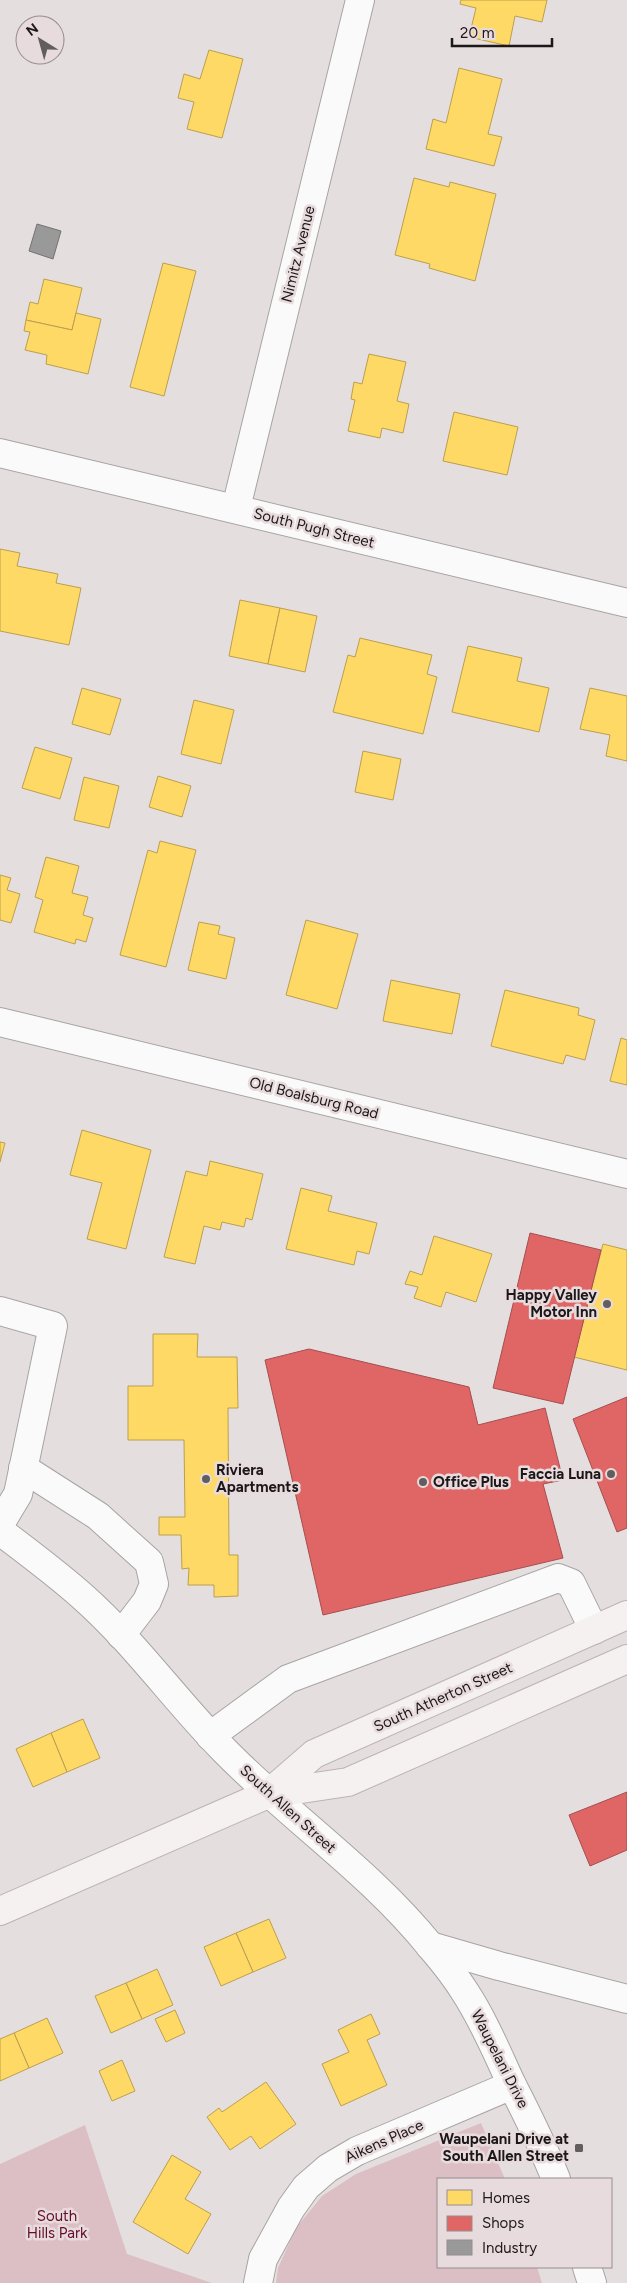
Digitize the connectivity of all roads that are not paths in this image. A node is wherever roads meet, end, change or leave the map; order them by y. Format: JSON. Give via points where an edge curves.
{"nodes":[{"id":1,"x":360,"y":0,"type":"edge"},
{"id":2,"x":0,"y":454,"type":"edge"},
{"id":3,"x":236,"y":508,"type":"junction"},
{"id":4,"x":627,"y":603,"type":"edge"},
{"id":5,"x":0,"y":1022,"type":"edge"},
{"id":6,"x":627,"y":1174,"type":"edge"},
{"id":7,"x":0,"y":1311,"type":"edge"},
{"id":8,"x":23,"y":1468,"type":"junction"},
{"id":9,"x":0,"y":1524,"type":"edge"},
{"id":10,"x":0,"y":1531,"type":"edge"},
{"id":11,"x":627,"y":1615,"type":"edge"},
{"id":12,"x":594,"y":1630,"type":"junction"},
{"id":13,"x":121,"y":1635,"type":"junction"},
{"id":14,"x":627,"y":1659,"type":"edge"},
{"id":15,"x":210,"y":1736,"type":"junction"},
{"id":16,"x":268,"y":1794,"type":"junction"},
{"id":17,"x":0,"y":1911,"type":"edge"},
{"id":18,"x":430,"y":1946,"type":"junction"},
{"id":19,"x":627,"y":1999,"type":"edge"},
{"id":20,"x":512,"y":2085,"type":"junction"},
{"id":21,"x":556,"y":2178,"type":"edge"},
{"id":22,"x":587,"y":2268,"type":"edge"},
{"id":23,"x":258,"y":2283,"type":"edge"},
{"id":24,"x":592,"y":2283,"type":"edge"}],
"edges":[{"from":1,"to":3,"type":"street","name":"Nimitz Avenue"},
{"from":2,"to":3,"type":"street","name":"South Pugh Street"},
{"from":3,"to":4,"type":"street","name":"South Pugh Street"},
{"from":5,"to":6,"type":"street","name":"Old Boalsburg Road"},
{"from":7,"to":8,"type":"street","via":[[53,1326]]},
{"from":8,"to":9,"type":"street","via":[[18,1494]]},
{"from":8,"to":13,"type":"street","via":[[98,1516],[149,1562],[154,1584],[147,1602]]},
{"from":10,"to":13,"type":"street","name":"South Allen Street","via":[[83,1596]]},
{"from":11,"to":12,"type":"main road","name":"South Atherton Street"},
{"from":12,"to":15,"type":"street","via":[[571,1583],[558,1578],[288,1679]]},
{"from":12,"to":16,"type":"main road","name":"South Atherton Street","via":[[314,1754]]},
{"from":13,"to":15,"type":"street","name":"South Allen Street"},
{"from":14,"to":16,"type":"main road","name":"South Atherton Street","via":[[348,1782]]},
{"from":15,"to":16,"type":"street","name":"South Allen Street"},
{"from":16,"to":17,"type":"main road","name":"South Atherton Street"},
{"from":16,"to":18,"type":"street","name":"South Allen Street","via":[[318,1834],[400,1912]]},
{"from":18,"to":19,"type":"street"},
{"from":18,"to":20,"type":"street","name":"Waupelani Drive","via":[[464,1990]]},
{"from":20,"to":21,"type":"street","name":"Waupelani Drive"},
{"from":20,"to":23,"type":"street","name":"Aikens Place","via":[[357,2151],[328,2168],[306,2187],[291,2208],[263,2259]]},
{"from":22,"to":24,"type":"street"}]}
